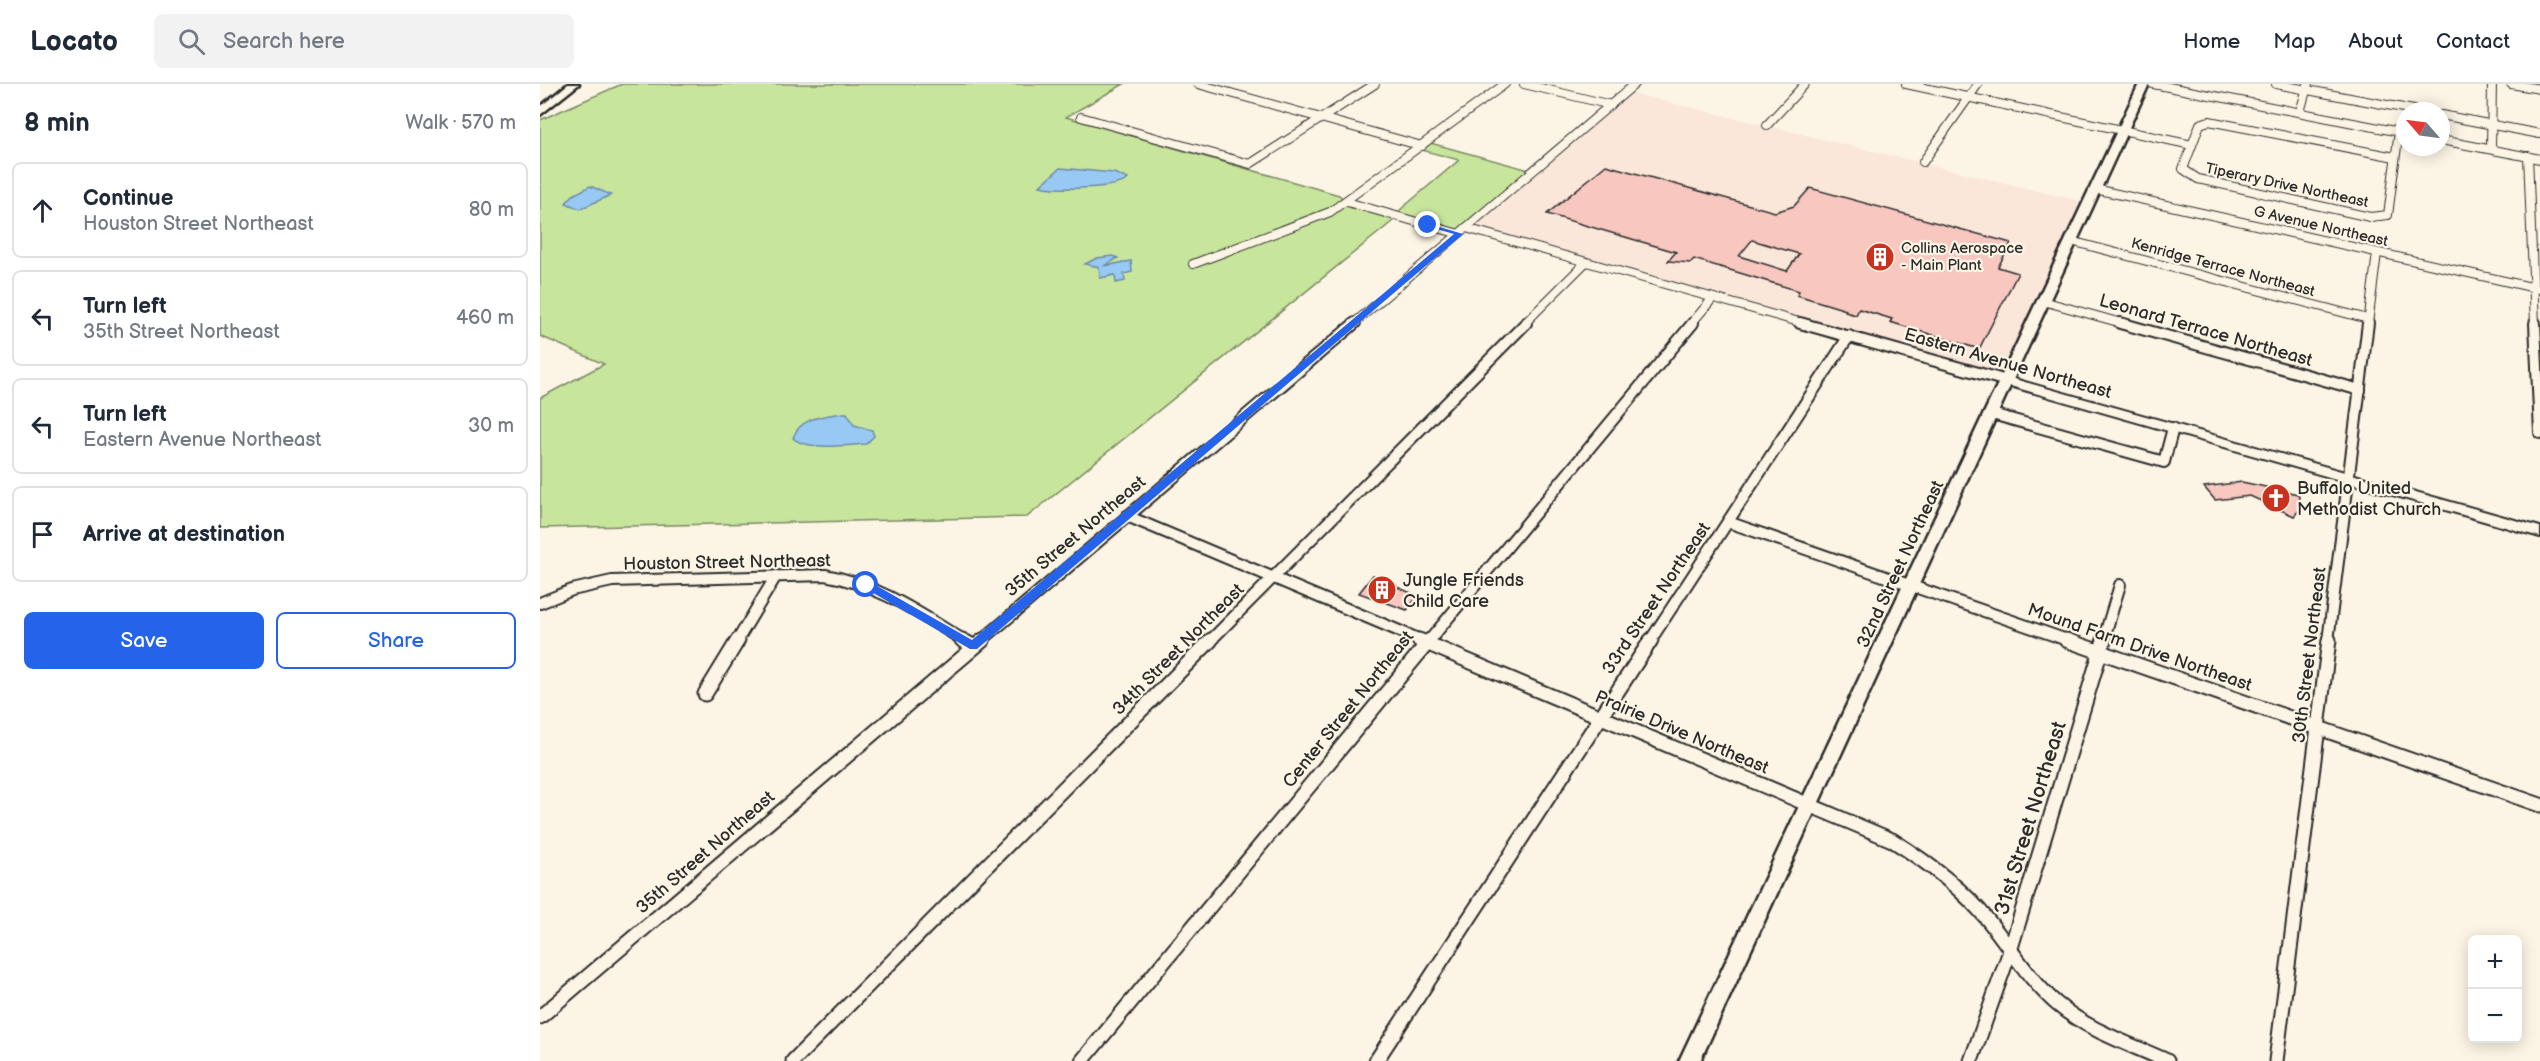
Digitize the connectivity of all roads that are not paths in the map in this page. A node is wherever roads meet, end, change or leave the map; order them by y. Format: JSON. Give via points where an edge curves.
{"nodes":[{"id":1,"x":574,"y":84,"type":"edge"},
{"id":2,"x":1198,"y":84,"type":"edge"},
{"id":3,"x":1375,"y":84,"type":"edge"},
{"id":4,"x":1504,"y":84,"type":"edge"},
{"id":5,"x":1524,"y":84,"type":"edge"},
{"id":6,"x":1635,"y":84,"type":"edge"},
{"id":7,"x":1805,"y":84,"type":"edge"},
{"id":8,"x":1906,"y":84,"type":"edge"},
{"id":9,"x":1978,"y":84,"type":"edge"},
{"id":10,"x":2144,"y":84,"type":"edge"},
{"id":11,"x":2153,"y":84,"type":"edge"},
{"id":12,"x":2276,"y":84,"type":"edge"},
{"id":13,"x":2492,"y":84,"type":"edge"},
{"id":14,"x":2511,"y":84,"type":"edge"},
{"id":15,"x":2307,"y":87,"type":"edge"},
{"id":16,"x":2540,"y":89,"type":"edge"},
{"id":17,"x":1969,"y":97,"type":"junction"},
{"id":18,"x":1611,"y":105,"type":"junction"},
{"id":19,"x":2396,"y":106,"type":"edge"},
{"id":20,"x":540,"y":112,"type":"edge"},
{"id":21,"x":2300,"y":112,"type":"junction"},
{"id":22,"x":1082,"y":117,"type":"dead end"},
{"id":23,"x":2450,"y":117,"type":"edge"},
{"id":24,"x":1321,"y":120,"type":"junction"},
{"id":25,"x":1767,"y":125,"type":"dead end"},
{"id":26,"x":2492,"y":125,"type":"junction"},
{"id":27,"x":2123,"y":130,"type":"junction"},
{"id":28,"x":2396,"y":131,"type":"edge"},
{"id":29,"x":2540,"y":134,"type":"edge"},
{"id":30,"x":2450,"y":142,"type":"edge"},
{"id":31,"x":2192,"y":145,"type":"junction"},
{"id":32,"x":1422,"y":146,"type":"junction"},
{"id":33,"x":2491,"y":149,"type":"junction"},
{"id":34,"x":2396,"y":153,"type":"edge"},
{"id":35,"x":2528,"y":156,"type":"junction"},
{"id":36,"x":2395,"y":157,"type":"junction"},
{"id":37,"x":2540,"y":159,"type":"edge"},
{"id":38,"x":1923,"y":162,"type":"dead end"},
{"id":39,"x":2095,"y":189,"type":"junction"},
{"id":40,"x":1347,"y":202,"type":"junction"},
{"id":41,"x":1462,"y":231,"type":"junction"},
{"id":42,"x":2071,"y":241,"type":"junction"},
{"id":43,"x":2377,"y":253,"type":"junction"},
{"id":44,"x":1586,"y":262,"type":"junction"},
{"id":45,"x":1194,"y":264,"type":"dead end"},
{"id":46,"x":2537,"y":288,"type":"edge"},
{"id":47,"x":1713,"y":298,"type":"junction"},
{"id":48,"x":2043,"y":302,"type":"junction"},
{"id":49,"x":2368,"y":319,"type":"junction"},
{"id":50,"x":1849,"y":336,"type":"junction"},
{"id":51,"x":2007,"y":381,"type":"junction"},
{"id":52,"x":2360,"y":390,"type":"junction"},
{"id":53,"x":1992,"y":414,"type":"junction"},
{"id":54,"x":2173,"y":428,"type":"junction"},
{"id":55,"x":2540,"y":433,"type":"edge"},
{"id":56,"x":2349,"y":478,"type":"junction"},
{"id":57,"x":1127,"y":516,"type":"junction"},
{"id":58,"x":1728,"y":522,"type":"junction"},
{"id":59,"x":2540,"y":532,"type":"edge"},
{"id":60,"x":776,"y":576,"type":"junction"},
{"id":61,"x":1274,"y":578,"type":"junction"},
{"id":62,"x":2120,"y":585,"type":"dead end"},
{"id":63,"x":1912,"y":586,"type":"junction"},
{"id":64,"x":540,"y":603,"type":"edge"},
{"id":65,"x":1425,"y":644,"type":"junction"},
{"id":66,"x":973,"y":646,"type":"junction"},
{"id":67,"x":2100,"y":652,"type":"junction"},
{"id":68,"x":705,"y":694,"type":"dead end"},
{"id":69,"x":1599,"y":716,"type":"junction"},
{"id":70,"x":2318,"y":727,"type":"junction"},
{"id":71,"x":1807,"y":805,"type":"junction"},
{"id":72,"x":2540,"y":805,"type":"edge"},
{"id":73,"x":2010,"y":951,"type":"junction"},
{"id":74,"x":540,"y":1017,"type":"edge"},
{"id":75,"x":794,"y":1061,"type":"edge"},
{"id":76,"x":1082,"y":1061,"type":"edge"},
{"id":77,"x":1376,"y":1061,"type":"edge"},
{"id":78,"x":1689,"y":1061,"type":"edge"},
{"id":79,"x":1971,"y":1061,"type":"edge"},
{"id":80,"x":2167,"y":1061,"type":"edge"},
{"id":81,"x":2276,"y":1061,"type":"edge"}],
"edges":[{"from":1,"to":20,"type":"main road"},
{"from":2,"to":24,"type":"street"},
{"from":3,"to":24,"type":"street"},
{"from":4,"to":32,"type":"street"},
{"from":5,"to":18,"type":"street"},
{"from":6,"to":18,"type":"street","name":"35th Street Northeast"},
{"from":7,"to":25,"type":"street"},
{"from":8,"to":17,"type":"street"},
{"from":9,"to":17,"type":"street"},
{"from":10,"to":27,"type":"main road","name":"32nd Street Northeast"},
{"from":11,"to":21,"type":"street"},
{"from":12,"to":15,"type":"street"},
{"from":13,"to":26,"type":"street"},
{"from":14,"to":16,"type":"street"},
{"from":15,"to":19,"type":"street"},
{"from":15,"to":21,"type":"street"},
{"from":17,"to":27,"type":"street"},
{"from":17,"to":38,"type":"street"},
{"from":18,"to":41,"type":"street","name":"35th Street Northeast"},
{"from":21,"to":28,"type":"street"},
{"from":22,"to":24,"type":"street","via":[[1250,164]]},
{"from":23,"to":26,"type":"street"},
{"from":24,"to":32,"type":"street"},
{"from":26,"to":29,"type":"street"},
{"from":26,"to":33,"type":"street"},
{"from":27,"to":31,"type":"street"},
{"from":27,"to":39,"type":"main road","name":"32nd Street Northeast"},
{"from":30,"to":33,"type":"street"},
{"from":31,"to":36,"type":"street","via":[[2200,124],[2210,121]]},
{"from":31,"to":36,"type":"street","name":"Tiperary Drive Northeast","via":[[2183,169],[2186,173],[2370,217],[2388,215]]},
{"from":32,"to":40,"type":"street"},
{"from":33,"to":35,"type":"street"},
{"from":34,"to":36,"type":"street"},
{"from":35,"to":37,"type":"street"},
{"from":35,"to":46,"type":"street"},
{"from":39,"to":42,"type":"main road","name":"32nd Street Northeast"},
{"from":39,"to":43,"type":"street","name":"G Avenue Northeast"},
{"from":40,"to":41,"type":"street","name":"Eastern Avenue Northeast"},
{"from":40,"to":45,"type":"street","via":[[1300,226]]},
{"from":41,"to":44,"type":"street","name":"Eastern Avenue Northeast"},
{"from":41,"to":57,"type":"street","name":"35th Street Northeast"},
{"from":42,"to":48,"type":"main road","name":"32nd Street Northeast"},
{"from":42,"to":49,"type":"street","name":"Kenridge Terrace Northeast"},
{"from":43,"to":46,"type":"street","name":"G Avenue Northeast"},
{"from":43,"to":49,"type":"street","name":"30th Street Northeast"},
{"from":44,"to":47,"type":"street","name":"Eastern Avenue Northeast"},
{"from":44,"to":61,"type":"street","name":"34th Street Northeast"},
{"from":46,"to":55,"type":"street"},
{"from":47,"to":50,"type":"street","name":"Eastern Avenue Northeast"},
{"from":47,"to":65,"type":"street","name":"Center Street Northeast"},
{"from":48,"to":51,"type":"main road","name":"32nd Street Northeast"},
{"from":48,"to":52,"type":"street","name":"Leonard Terrace Northeast"},
{"from":49,"to":52,"type":"street","name":"30th Street Northeast"},
{"from":50,"to":51,"type":"street","name":"Eastern Avenue Northeast"},
{"from":50,"to":58,"type":"street","name":"33rd Street Northeast"},
{"from":51,"to":53,"type":"main road","name":"32nd Street Northeast"},
{"from":51,"to":54,"type":"street","name":"Eastern Avenue Northeast"},
{"from":52,"to":56,"type":"street","name":"30th Street Northeast"},
{"from":53,"to":54,"type":"street","via":[[2164,462]]},
{"from":53,"to":63,"type":"main road","name":"32nd Street Northeast"},
{"from":54,"to":56,"type":"street","name":"Eastern Avenue Northeast"},
{"from":56,"to":59,"type":"street","name":"Eastern Avenue Northeast"},
{"from":56,"to":70,"type":"street","name":"30th Street Northeast"},
{"from":57,"to":61,"type":"street","name":"Prairie Drive Northeast"},
{"from":57,"to":66,"type":"street","name":"35th Street Northeast"},
{"from":58,"to":63,"type":"street","name":"Mound Farm Drive Northeast"},
{"from":58,"to":69,"type":"street","name":"33rd Street Northeast"},
{"from":60,"to":64,"type":"street","name":"Houston Street Northeast","via":[[612,581]]},
{"from":60,"to":66,"type":"street","name":"Houston Street Northeast","via":[[846,577]]},
{"from":60,"to":68,"type":"street"},
{"from":61,"to":65,"type":"street","name":"Prairie Drive Northeast"},
{"from":61,"to":75,"type":"street","name":"34th Street Northeast"},
{"from":62,"to":67,"type":"street","name":"31st Street Northeast"},
{"from":63,"to":67,"type":"street","name":"Mound Farm Drive Northeast"},
{"from":63,"to":71,"type":"main road","name":"32nd Street Northeast"},
{"from":65,"to":69,"type":"street","name":"Prairie Drive Northeast"},
{"from":65,"to":76,"type":"street","name":"Center Street Northeast"},
{"from":66,"to":74,"type":"street","name":"35th Street Northeast"},
{"from":67,"to":70,"type":"street","name":"Mound Farm Drive Northeast"},
{"from":67,"to":73,"type":"street","name":"31st Street Northeast"},
{"from":69,"to":71,"type":"street","name":"Prairie Drive Northeast"},
{"from":69,"to":77,"type":"street","name":"33rd Street Northeast"},
{"from":70,"to":72,"type":"street","name":"Mound Farm Drive Northeast"},
{"from":70,"to":81,"type":"street","name":"30th Street Northeast"},
{"from":71,"to":73,"type":"street","name":"Prairie Drive Northeast","via":[[1892,840],[1924,859],[1965,895]]},
{"from":71,"to":78,"type":"main road","name":"32nd Street Northeast"},
{"from":73,"to":79,"type":"street","name":"31st Street Northeast"},
{"from":73,"to":80,"type":"street","name":"Prairie Drive Northeast","via":[[2059,1006],[2086,1024]]}]}
